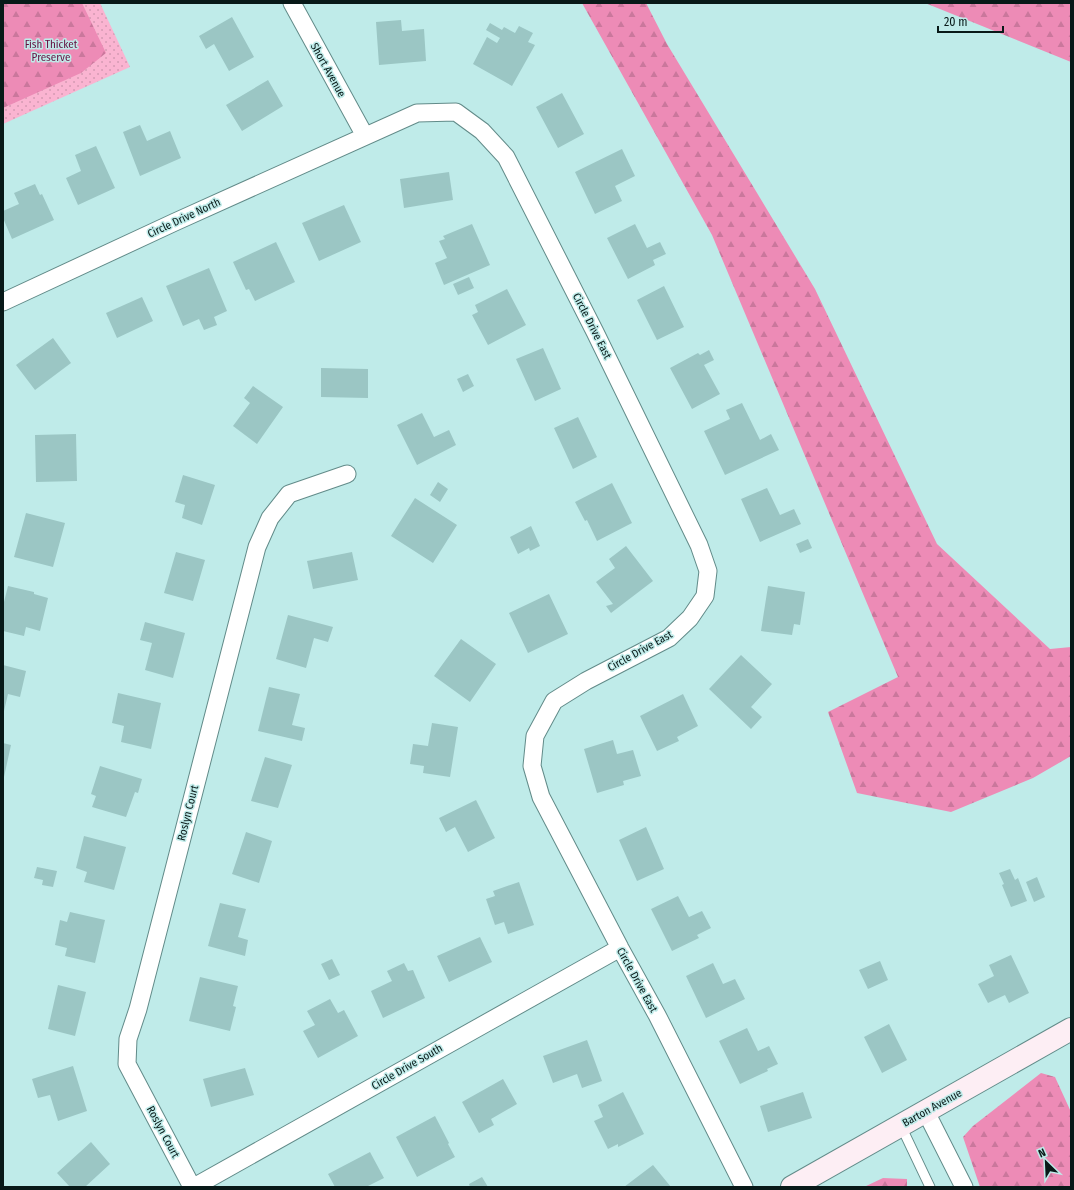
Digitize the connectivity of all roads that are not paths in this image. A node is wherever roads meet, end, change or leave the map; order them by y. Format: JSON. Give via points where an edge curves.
{"nodes":[{"id":1,"x":292,"y":3,"type":"edge"},
{"id":2,"x":365,"y":136,"type":"junction"},
{"id":3,"x":3,"y":302,"type":"edge"},
{"id":4,"x":347,"y":474,"type":"dead end"},
{"id":5,"x":620,"y":948,"type":"junction"},
{"id":6,"x":1071,"y":1029,"type":"edge"},
{"id":7,"x":926,"y":1112,"type":"junction"},
{"id":8,"x":901,"y":1126,"type":"junction"},
{"id":9,"x":193,"y":1187,"type":"edge"},
{"id":10,"x":744,"y":1187,"type":"edge"},
{"id":11,"x":792,"y":1187,"type":"edge"},
{"id":12,"x":930,"y":1187,"type":"edge"},
{"id":13,"x":964,"y":1187,"type":"edge"}],
"edges":[{"from":1,"to":2,"type":"street","name":"Short Avenue"},
{"from":2,"to":3,"type":"street","name":"Circle Drive North"},
{"from":2,"to":5,"type":"street","name":"Circle Drive East","via":[[417,113],[456,112],[482,131],[506,157],[699,545],[708,571],[705,596],[690,618],[669,638],[586,681],[554,701],[535,736],[532,766],[541,797]]},
{"from":4,"to":9,"type":"street","name":"Roslyn Court","via":[[289,494],[270,518],[257,547],[138,1009],[128,1039],[127,1064]]},
{"from":5,"to":9,"type":"street","name":"Circle Drive South"},
{"from":5,"to":10,"type":"street","name":"Circle Drive East"},
{"from":6,"to":7,"type":"street","name":"Barton Avenue"},
{"from":7,"to":8,"type":"street","name":"Barton Avenue"},
{"from":7,"to":13,"type":"street"},
{"from":8,"to":11,"type":"street","name":"Barton Avenue"},
{"from":8,"to":12,"type":"lane"}]}
